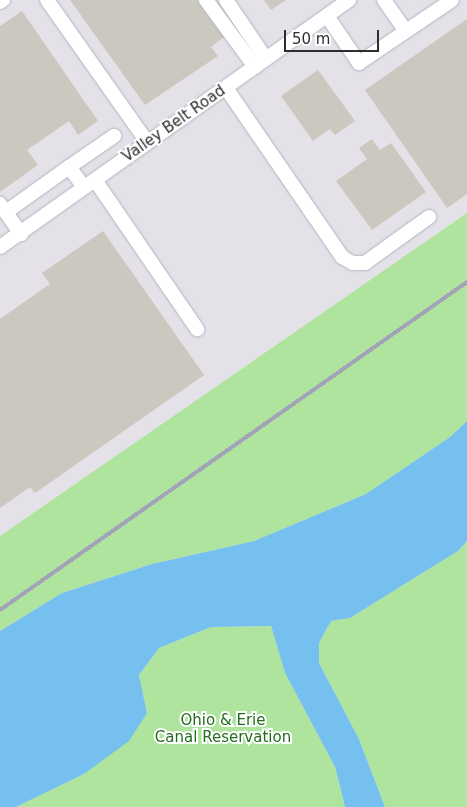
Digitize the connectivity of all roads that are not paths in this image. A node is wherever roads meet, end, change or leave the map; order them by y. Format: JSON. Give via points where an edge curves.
{"nodes":[{"id":1,"x":47,"y":0,"type":"edge"},
{"id":2,"x":206,"y":0,"type":"edge"},
{"id":3,"x":226,"y":0,"type":"edge"},
{"id":4,"x":384,"y":0,"type":"edge"},
{"id":5,"x":452,"y":0,"type":"edge"},
{"id":6,"x":345,"y":1,"type":"edge"},
{"id":7,"x":327,"y":16,"type":"junction"},
{"id":8,"x":406,"y":31,"type":"junction"},
{"id":9,"x":261,"y":63,"type":"junction"},
{"id":10,"x":226,"y":88,"type":"junction"},
{"id":11,"x":114,"y":136,"type":"dead end"},
{"id":12,"x":147,"y":142,"type":"junction"},
{"id":13,"x":69,"y":167,"type":"junction"},
{"id":14,"x":89,"y":184,"type":"junction"},
{"id":15,"x":3,"y":208,"type":"edge"},
{"id":16,"x":429,"y":217,"type":"dead end"},
{"id":17,"x":21,"y":234,"type":"junction"},
{"id":18,"x":0,"y":247,"type":"edge"},
{"id":19,"x":197,"y":329,"type":"dead end"}],
"edges":[{"from":1,"to":12,"type":"street"},
{"from":2,"to":9,"type":"street"},
{"from":3,"to":9,"type":"street"},
{"from":4,"to":8,"type":"street"},
{"from":5,"to":8,"type":"street"},
{"from":6,"to":7,"type":"street","name":"Valley Belt Road"},
{"from":7,"to":8,"type":"street","via":[[360,63]]},
{"from":7,"to":9,"type":"street","name":"Valley Belt Road"},
{"from":9,"to":10,"type":"street","name":"Valley Belt Road"},
{"from":10,"to":12,"type":"street","name":"Valley Belt Road"},
{"from":10,"to":16,"type":"street","via":[[342,257],[354,263],[364,263]]},
{"from":11,"to":13,"type":"street"},
{"from":12,"to":14,"type":"street","name":"Valley Belt Road"},
{"from":13,"to":14,"type":"street"},
{"from":13,"to":15,"type":"street"},
{"from":14,"to":17,"type":"street","name":"Valley Belt Road"},
{"from":14,"to":19,"type":"street"},
{"from":15,"to":17,"type":"street"},
{"from":17,"to":18,"type":"street","name":"Valley Belt Road"}]}
